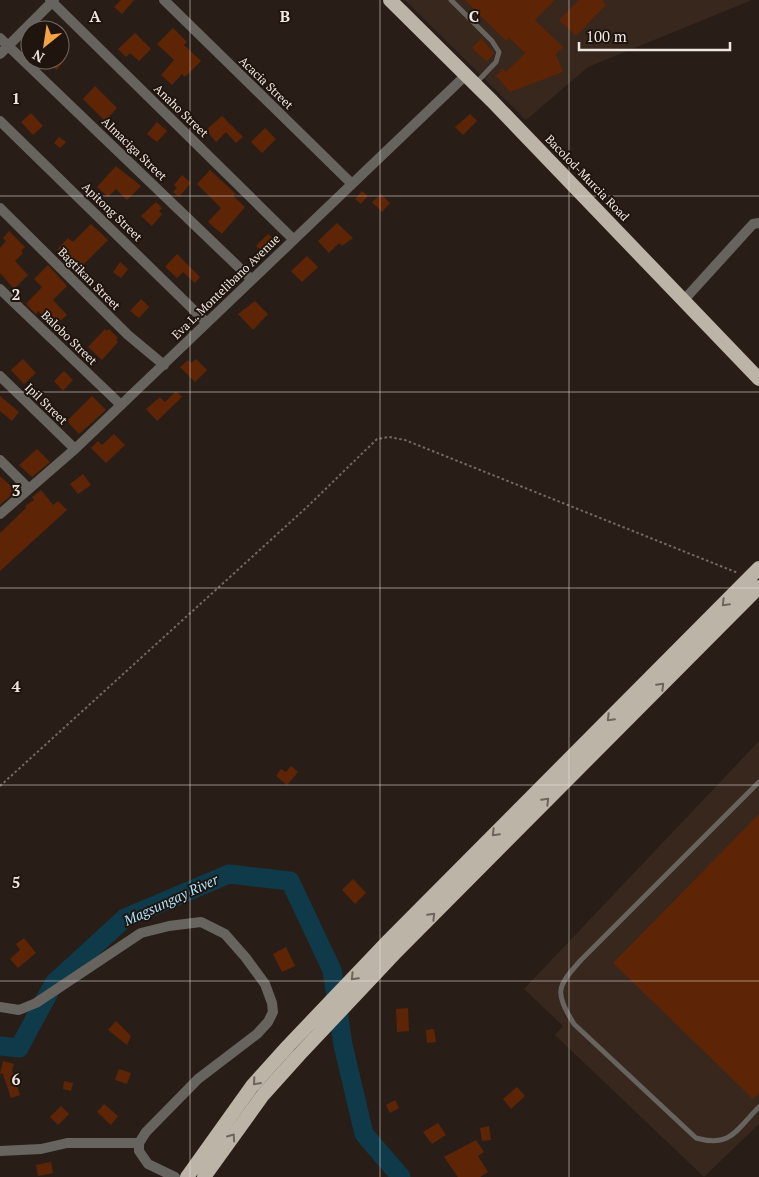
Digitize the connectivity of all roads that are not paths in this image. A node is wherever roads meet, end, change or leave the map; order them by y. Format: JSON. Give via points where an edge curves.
{"nodes":[{"id":1,"x":164,"y":0,"type":"edge"},
{"id":2,"x":390,"y":0,"type":"edge"},
{"id":3,"x":451,"y":0,"type":"edge"},
{"id":4,"x":52,"y":1,"type":"edge"},
{"id":5,"x":0,"y":38,"type":"edge"},
{"id":6,"x":8,"y":46,"type":"junction"},
{"id":7,"x":0,"y":54,"type":"edge"},
{"id":8,"x":470,"y":79,"type":"junction"},
{"id":9,"x":0,"y":121,"type":"edge"},
{"id":10,"x":351,"y":183,"type":"junction"},
{"id":11,"x":0,"y":208,"type":"edge"},
{"id":12,"x":757,"y":221,"type":"edge"},
{"id":13,"x":293,"y":239,"type":"junction"},
{"id":14,"x":251,"y":279,"type":"junction"},
{"id":15,"x":0,"y":289,"type":"edge"},
{"id":16,"x":683,"y":300,"type":"junction"},
{"id":17,"x":206,"y":322,"type":"junction"},
{"id":18,"x":164,"y":365,"type":"junction"},
{"id":19,"x":0,"y":376,"type":"edge"},
{"id":20,"x":759,"y":379,"type":"edge"},
{"id":21,"x":122,"y":405,"type":"junction"},
{"id":22,"x":75,"y":449,"type":"junction"},
{"id":23,"x":0,"y":460,"type":"edge"},
{"id":24,"x":28,"y":488,"type":"junction"},
{"id":25,"x":0,"y":514,"type":"edge"},
{"id":26,"x":756,"y":578,"type":"edge"},
{"id":27,"x":759,"y":782,"type":"edge"},
{"id":28,"x":0,"y":1007,"type":"edge"},
{"id":29,"x":293,"y":1050,"type":"junction"},
{"id":30,"x":759,"y":1107,"type":"edge"},
{"id":31,"x":139,"y":1143,"type":"junction"},
{"id":32,"x":0,"y":1151,"type":"edge"},
{"id":33,"x":175,"y":1177,"type":"edge"},
{"id":34,"x":187,"y":1177,"type":"edge"},
{"id":35,"x":204,"y":1177,"type":"edge"}],
"edges":[{"from":1,"to":10,"type":"street","name":"Acacia Street"},
{"from":2,"to":8,"type":"highway","name":"Bacolod-Murcia Road"},
{"from":3,"to":8,"type":"lane","via":[[499,52],[496,62]]},
{"from":4,"to":6,"type":"street"},
{"from":4,"to":13,"type":"street","name":"Anaho Street"},
{"from":5,"to":6,"type":"street","name":"Almaciga Street"},
{"from":6,"to":7,"type":"street"},
{"from":6,"to":14,"type":"street","name":"Almaciga Street"},
{"from":8,"to":10,"type":"street","name":"Eva L. Montelibano Avenue"},
{"from":8,"to":16,"type":"highway","name":"Bacolod-Murcia Road"},
{"from":9,"to":17,"type":"street","name":"Apitong Street"},
{"from":10,"to":13,"type":"street","name":"Eva L. Montelibano Avenue"},
{"from":11,"to":18,"type":"street","name":"Bagtikan Street","via":[[128,335]]},
{"from":12,"to":16,"type":"street"},
{"from":13,"to":14,"type":"street","name":"Eva L. Montelibano Avenue"},
{"from":14,"to":17,"type":"street","name":"Eva L. Montelibano Avenue"},
{"from":15,"to":21,"type":"street","name":"Balobo Street"},
{"from":16,"to":20,"type":"highway","name":"Bacolod-Murcia Road"},
{"from":17,"to":18,"type":"street","name":"Eva L. Montelibano Avenue"},
{"from":18,"to":21,"type":"street","name":"Eva L. Montelibano Avenue"},
{"from":19,"to":22,"type":"street","name":"Ipil Street"},
{"from":21,"to":22,"type":"street","name":"Eva L. Montelibano Avenue"},
{"from":22,"to":24,"type":"street","name":"Eva L. Montelibano Avenue"},
{"from":23,"to":24,"type":"street"},
{"from":24,"to":25,"type":"street","name":"Eva L. Montelibano Avenue"},
{"from":26,"to":29,"type":"highway"},
{"from":27,"to":30,"type":"lane","via":[[581,960],[562,982],[560,994],[574,1024],[696,1138],[713,1143],[728,1139]]},
{"from":28,"to":31,"type":"street","via":[[19,1010],[36,1003],[141,933],[201,922],[225,934],[265,984],[273,1012],[257,1034],[198,1079]]},
{"from":29,"to":34,"type":"highway","one_way":true,"via":[[252,1086]]},
{"from":35,"to":29,"type":"highway","one_way":true},
{"from":31,"to":32,"type":"street","via":[[67,1143],[41,1149]]},
{"from":31,"to":33,"type":"street","via":[[139,1151],[148,1164]]}]}
